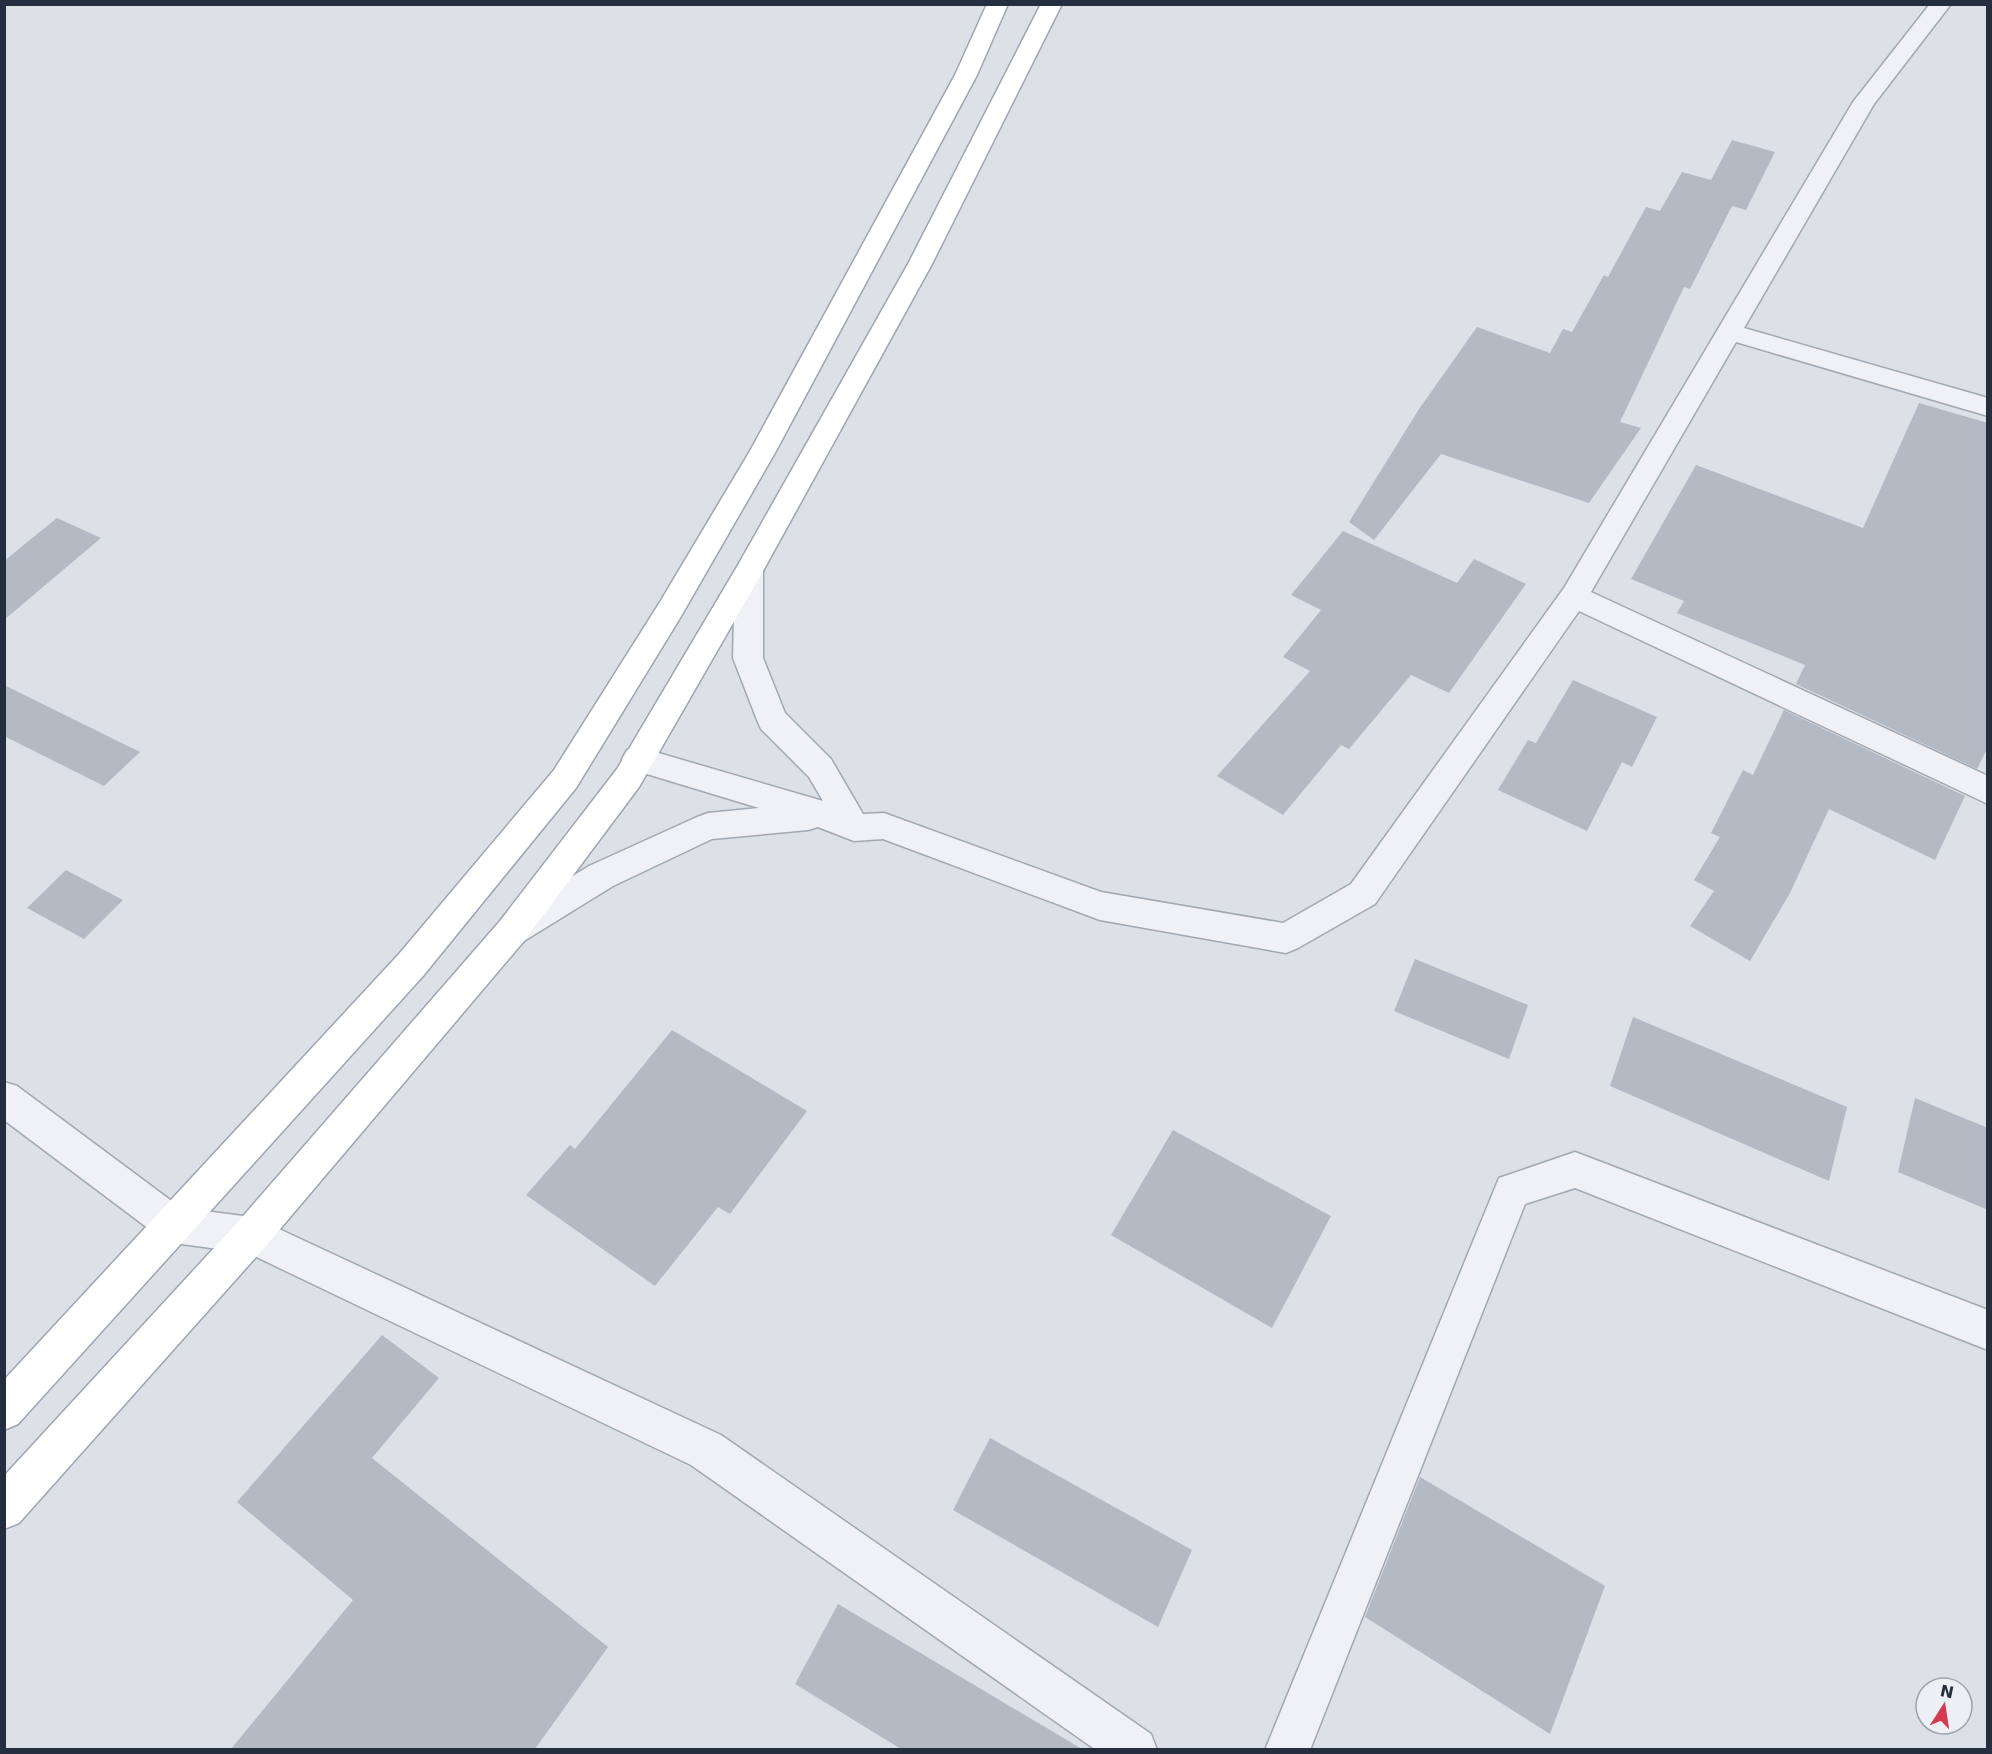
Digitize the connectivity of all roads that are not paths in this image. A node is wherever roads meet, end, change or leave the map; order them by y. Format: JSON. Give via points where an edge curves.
{"nodes":[{"id":1,"x":999,"y":4,"type":"edge"},
{"id":2,"x":1052,"y":4,"type":"edge"},
{"id":3,"x":1941,"y":4,"type":"edge"},
{"id":4,"x":1729,"y":332,"type":"junction"},
{"id":5,"x":1988,"y":407,"type":"edge"},
{"id":6,"x":749,"y":571,"type":"junction"},
{"id":7,"x":1574,"y":596,"type":"junction"},
{"id":8,"x":638,"y":759,"type":"junction"},
{"id":9,"x":1988,"y":791,"type":"edge"},
{"id":10,"x":824,"y":815,"type":"junction"},
{"id":11,"x":854,"y":828,"type":"junction"},
{"id":12,"x":512,"y":931,"type":"junction"},
{"id":13,"x":4,"y":1098,"type":"edge"},
{"id":14,"x":174,"y":1225,"type":"junction"},
{"id":15,"x":251,"y":1235,"type":"junction"},
{"id":16,"x":1988,"y":1330,"type":"edge"},
{"id":17,"x":4,"y":1410,"type":"edge"},
{"id":18,"x":4,"y":1508,"type":"edge"},
{"id":19,"x":1135,"y":1749,"type":"edge"},
{"id":20,"x":1287,"y":1749,"type":"edge"}],
"edges":[{"from":1,"to":14,"type":"main road","via":[[912,178],[763,451],[565,779],[411,965]]},
{"from":2,"to":6,"type":"main road","via":[[920,264]]},
{"from":3,"to":4,"type":"street","via":[[1864,102]]},
{"from":4,"to":5,"type":"street"},
{"from":4,"to":7,"type":"street"},
{"from":6,"to":8,"type":"main road"},
{"from":6,"to":11,"type":"street","via":[[748,658],[772,720],[820,768]]},
{"from":7,"to":9,"type":"street"},
{"from":7,"to":11,"type":"street","via":[[1363,894],[1286,938],[1100,906],[884,826]]},
{"from":8,"to":10,"type":"street"},
{"from":8,"to":12,"type":"main road","via":[[628,778]]},
{"from":10,"to":11,"type":"street"},
{"from":10,"to":12,"type":"street","via":[[708,826],[601,876]]},
{"from":12,"to":15,"type":"main road"},
{"from":13,"to":14,"type":"street"},
{"from":14,"to":15,"type":"street"},
{"from":14,"to":17,"type":"main road"},
{"from":15,"to":18,"type":"main road"},
{"from":15,"to":19,"type":"street","via":[[706,1450]]},
{"from":16,"to":20,"type":"street","via":[[1575,1170],[1512,1191]]}]}
